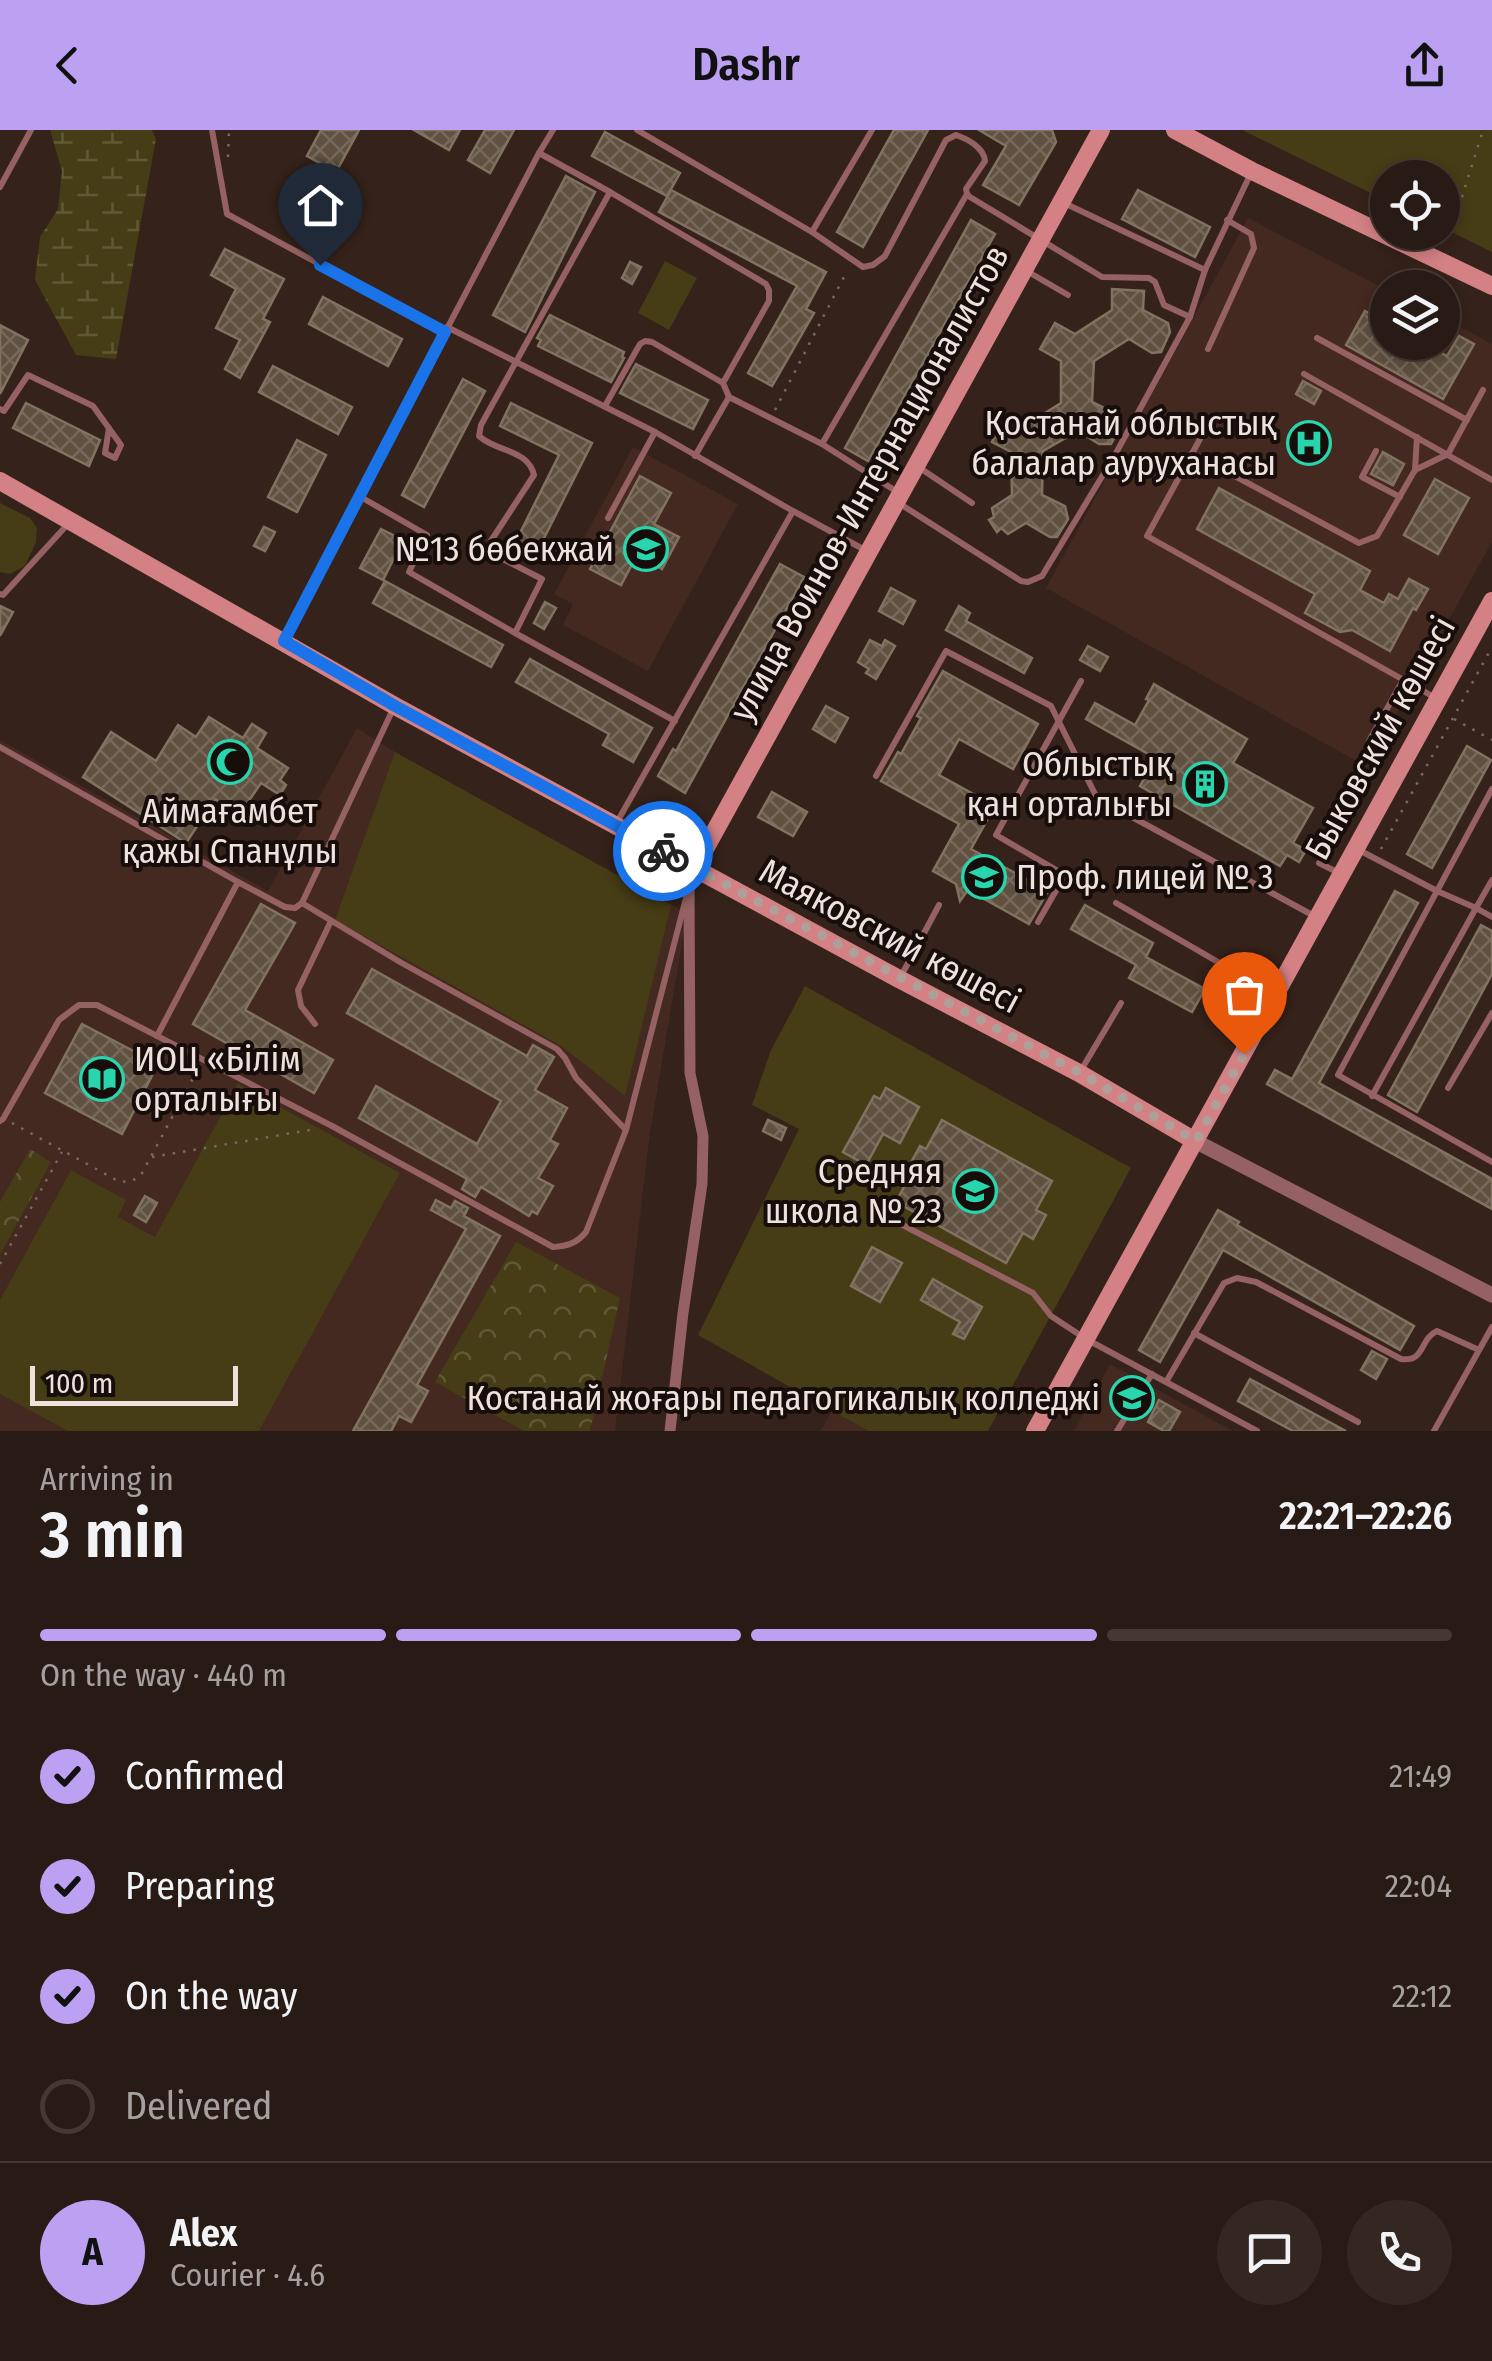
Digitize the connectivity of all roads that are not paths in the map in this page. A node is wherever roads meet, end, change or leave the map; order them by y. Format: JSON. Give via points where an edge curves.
{"nodes":[{"id":1,"x":32,"y":130,"type":"edge"},
{"id":2,"x":212,"y":130,"type":"edge"},
{"id":3,"x":553,"y":130,"type":"edge"},
{"id":4,"x":637,"y":130,"type":"edge"},
{"id":5,"x":872,"y":130,"type":"edge"},
{"id":6,"x":1175,"y":130,"type":"edge"},
{"id":7,"x":1098,"y":131,"type":"edge"},
{"id":8,"x":539,"y":153,"type":"junction"},
{"id":9,"x":1252,"y":171,"type":"junction"},
{"id":10,"x":0,"y":187,"type":"edge"},
{"id":11,"x":610,"y":192,"type":"junction"},
{"id":12,"x":967,"y":194,"type":"junction"},
{"id":13,"x":1061,"y":202,"type":"junction"},
{"id":14,"x":1227,"y":220,"type":"junction"},
{"id":15,"x":812,"y":232,"type":"junction"},
{"id":16,"x":1040,"y":239,"type":"junction"},
{"id":17,"x":1024,"y":270,"type":"junction"},
{"id":18,"x":1205,"y":270,"type":"junction"},
{"id":19,"x":1492,"y":286,"type":"edge"},
{"id":20,"x":1068,"y":295,"type":"dead end"},
{"id":21,"x":1190,"y":317,"type":"junction"},
{"id":22,"x":446,"y":330,"type":"junction"},
{"id":23,"x":1317,"y":338,"type":"dead end"},
{"id":24,"x":1208,"y":350,"type":"dead end"},
{"id":25,"x":514,"y":363,"type":"junction"},
{"id":26,"x":1304,"y":374,"type":"dead end"},
{"id":27,"x":724,"y":382,"type":"junction"},
{"id":28,"x":1482,"y":390,"type":"dead end"},
{"id":29,"x":729,"y":397,"type":"junction"},
{"id":30,"x":605,"y":406,"type":"junction"},
{"id":31,"x":0,"y":409,"type":"edge"},
{"id":32,"x":1467,"y":420,"type":"junction"},
{"id":33,"x":109,"y":428,"type":"dead end"},
{"id":34,"x":655,"y":432,"type":"junction"},
{"id":35,"x":1417,"y":436,"type":"junction"},
{"id":36,"x":1200,"y":439,"type":"dead end"},
{"id":37,"x":822,"y":444,"type":"junction"},
{"id":38,"x":1376,"y":450,"type":"dead end"},
{"id":39,"x":1192,"y":453,"type":"junction"},
{"id":40,"x":1448,"y":454,"type":"junction"},
{"id":41,"x":695,"y":456,"type":"junction"},
{"id":42,"x":916,"y":466,"type":"junction"},
{"id":43,"x":1415,"y":470,"type":"junction"},
{"id":44,"x":1492,"y":480,"type":"edge"},
{"id":45,"x":0,"y":481,"type":"edge"},
{"id":46,"x":360,"y":496,"type":"junction"},
{"id":47,"x":898,"y":497,"type":"junction"},
{"id":48,"x":1400,"y":497,"type":"junction"},
{"id":49,"x":972,"y":502,"type":"dead end"},
{"id":50,"x":793,"y":511,"type":"junction"},
{"id":51,"x":608,"y":518,"type":"dead end"},
{"id":52,"x":71,"y":520,"type":"junction"},
{"id":53,"x":869,"y":552,"type":"junction"},
{"id":54,"x":0,"y":594,"type":"edge"},
{"id":55,"x":1492,"y":601,"type":"edge"},
{"id":56,"x":515,"y":633,"type":"junction"},
{"id":57,"x":284,"y":641,"type":"junction"},
{"id":58,"x":1403,"y":680,"type":"junction"},
{"id":59,"x":1081,"y":681,"type":"dead end"},
{"id":60,"x":1436,"y":704,"type":"junction"},
{"id":61,"x":395,"y":706,"type":"junction"},
{"id":62,"x":675,"y":720,"type":"junction"},
{"id":63,"x":1058,"y":722,"type":"junction"},
{"id":64,"x":1369,"y":741,"type":"dead end"},
{"id":65,"x":0,"y":747,"type":"edge"},
{"id":66,"x":876,"y":776,"type":"dead end"},
{"id":67,"x":1492,"y":790,"type":"edge"},
{"id":68,"x":615,"y":825,"type":"junction"},
{"id":69,"x":1356,"y":848,"type":"junction"},
{"id":70,"x":1319,"y":862,"type":"dead end"},
{"id":71,"x":1342,"y":875,"type":"junction"},
{"id":72,"x":691,"y":878,"type":"junction"},
{"id":73,"x":1492,"y":880,"type":"edge"},
{"id":74,"x":238,"y":882,"type":"junction"},
{"id":75,"x":1437,"y":891,"type":"junction"},
{"id":76,"x":302,"y":903,"type":"junction"},
{"id":77,"x":1116,"y":903,"type":"dead end"},
{"id":78,"x":940,"y":905,"type":"dead end"},
{"id":79,"x":1476,"y":908,"type":"junction"},
{"id":80,"x":1492,"y":917,"type":"edge"},
{"id":81,"x":1318,"y":918,"type":"junction"},
{"id":82,"x":331,"y":921,"type":"junction"},
{"id":83,"x":1038,"y":922,"type":"dead end"},
{"id":84,"x":899,"y":979,"type":"junction"},
{"id":85,"x":1276,"y":995,"type":"junction"},
{"id":86,"x":1121,"y":1003,"type":"dead end"},
{"id":87,"x":1492,"y":1012,"type":"edge"},
{"id":88,"x":315,"y":1024,"type":"dead end"},
{"id":89,"x":156,"y":1036,"type":"junction"},
{"id":90,"x":1080,"y":1073,"type":"junction"},
{"id":91,"x":1448,"y":1088,"type":"dead end"},
{"id":92,"x":1372,"y":1096,"type":"junction"},
{"id":93,"x":2,"y":1119,"type":"edge"},
{"id":94,"x":626,"y":1130,"type":"junction"},
{"id":95,"x":1196,"y":1141,"type":"junction"},
{"id":96,"x":1492,"y":1162,"type":"edge"},
{"id":97,"x":892,"y":1220,"type":"dead end"},
{"id":98,"x":1492,"y":1296,"type":"edge"},
{"id":99,"x":1492,"y":1327,"type":"edge"},
{"id":100,"x":1194,"y":1333,"type":"junction"},
{"id":101,"x":1086,"y":1338,"type":"junction"},
{"id":102,"x":1479,"y":1350,"type":"junction"},
{"id":103,"x":1152,"y":1374,"type":"junction"},
{"id":104,"x":1166,"y":1382,"type":"junction"},
{"id":105,"x":1358,"y":1422,"type":"dead end"},
{"id":106,"x":670,"y":1431,"type":"edge"},
{"id":107,"x":1036,"y":1431,"type":"edge"},
{"id":108,"x":1116,"y":1431,"type":"edge"},
{"id":109,"x":1257,"y":1431,"type":"edge"},
{"id":110,"x":1434,"y":1431,"type":"edge"}],
"edges":[{"from":1,"to":10,"type":"lane"},
{"from":2,"to":22,"type":"lane","via":[[227,214]]},
{"from":3,"to":8,"type":"lane"},
{"from":4,"to":15,"type":"lane"},
{"from":5,"to":15,"type":"lane"},
{"from":6,"to":9,"type":"main road"},
{"from":7,"to":13,"type":"main road","name":"улица Воинов-Интернационалистов"},
{"from":8,"to":11,"type":"lane"},
{"from":8,"to":22,"type":"lane"},
{"from":9,"to":14,"type":"lane"},
{"from":9,"to":19,"type":"main road"},
{"from":11,"to":25,"type":"lane"},
{"from":11,"to":27,"type":"lane","via":[[766,284],[769,301]]},
{"from":12,"to":15,"type":"lane","via":[[985,156],[956,135],[946,140],[885,256],[872,266],[852,261]]},
{"from":12,"to":16,"type":"lane"},
{"from":12,"to":37,"type":"lane"},
{"from":13,"to":16,"type":"main road","name":"улица Воинов-Интернационалистов"},
{"from":13,"to":18,"type":"lane"},
{"from":14,"to":18,"type":"lane"},
{"from":14,"to":24,"type":"lane","via":[[1251,234],[1254,248]]},
{"from":16,"to":17,"type":"main road","name":"улица Воинов-Интернационалистов"},
{"from":16,"to":21,"type":"lane","via":[[1102,278],[1149,278],[1164,305]]},
{"from":17,"to":20,"type":"lane"},
{"from":17,"to":42,"type":"main road","name":"улица Воинов-Интернационалистов"},
{"from":18,"to":21,"type":"lane"},
{"from":21,"to":47,"type":"lane","via":[[1042,576],[1021,581]]},
{"from":22,"to":25,"type":"lane"},
{"from":22,"to":46,"type":"lane"},
{"from":23,"to":32,"type":"lane"},
{"from":25,"to":30,"type":"lane"},
{"from":25,"to":56,"type":"lane","via":[[479,436],[529,460],[534,474],[485,550],[542,579]]},
{"from":26,"to":35,"type":"lane"},
{"from":27,"to":29,"type":"lane"},
{"from":27,"to":30,"type":"lane","via":[[645,341]]},
{"from":28,"to":32,"type":"lane"},
{"from":29,"to":37,"type":"lane"},
{"from":29,"to":41,"type":"lane"},
{"from":30,"to":34,"type":"lane"},
{"from":31,"to":33,"type":"lane","via":[[28,375],[93,406]]},
{"from":32,"to":40,"type":"lane"},
{"from":34,"to":41,"type":"lane"},
{"from":34,"to":51,"type":"lane"},
{"from":35,"to":40,"type":"lane"},
{"from":35,"to":43,"type":"lane"},
{"from":36,"to":39,"type":"lane"},
{"from":37,"to":47,"type":"lane"},
{"from":38,"to":48,"type":"lane","via":[[1362,477]]},
{"from":39,"to":48,"type":"lane","via":[[1358,543],[1377,536]]},
{"from":39,"to":58,"type":"lane","via":[[1147,536]]},
{"from":40,"to":43,"type":"lane"},
{"from":40,"to":44,"type":"lane"},
{"from":41,"to":50,"type":"lane"},
{"from":42,"to":47,"type":"main road","name":"улица Воинов-Интернационалистов"},
{"from":42,"to":49,"type":"lane"},
{"from":43,"to":48,"type":"lane"},
{"from":45,"to":52,"type":"main road","name":"Маяковский көшесі"},
{"from":46,"to":56,"type":"lane","via":[[427,535],[409,572]]},
{"from":46,"to":57,"type":"lane"},
{"from":47,"to":53,"type":"main road","name":"улица Воинов-Интернационалистов"},
{"from":50,"to":53,"type":"lane"},
{"from":50,"to":62,"type":"lane"},
{"from":52,"to":54,"type":"lane"},
{"from":52,"to":57,"type":"main road","name":"Маяковский көшесі"},
{"from":53,"to":72,"type":"main road","name":"улица Воинов-Интернационалистов"},
{"from":55,"to":60,"type":"main road","name":"Быковский көшесі"},
{"from":56,"to":62,"type":"lane"},
{"from":57,"to":61,"type":"main road","name":"Маяковский көшесі"},
{"from":58,"to":60,"type":"lane"},
{"from":58,"to":64,"type":"lane"},
{"from":59,"to":63,"type":"lane"},
{"from":60,"to":69,"type":"main road","name":"Быковский көшесі"},
{"from":61,"to":68,"type":"main road","name":"Маяковский көшесі"},
{"from":61,"to":76,"type":"lane"},
{"from":62,"to":68,"type":"lane"},
{"from":63,"to":66,"type":"lane","via":[[1051,706],[946,651]]},
{"from":63,"to":81,"type":"lane","via":[[1097,798]]},
{"from":63,"to":83,"type":"lane","via":[[996,835],[1065,875]]},
{"from":65,"to":74,"type":"lane"},
{"from":67,"to":75,"type":"lane"},
{"from":68,"to":72,"type":"main road","name":"Маяковский көшесі"},
{"from":69,"to":71,"type":"main road","name":"Быковский көшесі"},
{"from":69,"to":75,"type":"lane"},
{"from":70,"to":71,"type":"lane"},
{"from":71,"to":81,"type":"main road","name":"Быковский көшесі"},
{"from":72,"to":84,"type":"main road","name":"Маяковский көшесі"},
{"from":72,"to":94,"type":"lane"},
{"from":72,"to":106,"type":"street","via":[[690,1073],[703,1136],[702,1184]]},
{"from":73,"to":79,"type":"lane"},
{"from":74,"to":76,"type":"lane","via":[[285,907]]},
{"from":74,"to":89,"type":"lane"},
{"from":75,"to":79,"type":"lane"},
{"from":75,"to":92,"type":"lane","via":[[1338,1075]]},
{"from":76,"to":82,"type":"lane"},
{"from":77,"to":85,"type":"lane"},
{"from":78,"to":84,"type":"lane"},
{"from":79,"to":80,"type":"lane"},
{"from":79,"to":92,"type":"lane"},
{"from":81,"to":85,"type":"main road","name":"Быковский көшесі"},
{"from":82,"to":88,"type":"lane","via":[[298,990],[300,1006]]},
{"from":82,"to":94,"type":"lane","via":[[557,1049]]},
{"from":84,"to":90,"type":"main road","name":"Маяковский көшесі"},
{"from":85,"to":95,"type":"main road","name":"Быковский көшесі"},
{"from":86,"to":90,"type":"lane"},
{"from":87,"to":91,"type":"lane"},
{"from":89,"to":93,"type":"lane","via":[[97,1005],[79,1004],[59,1020]]},
{"from":89,"to":94,"type":"lane","via":[[553,1247],[569,1246],[586,1232]]},
{"from":90,"to":95,"type":"main road","name":"Маяковский көшесі"},
{"from":92,"to":96,"type":"lane"},
{"from":95,"to":98,"type":"street","name":"Маяковский көшесі"},
{"from":95,"to":101,"type":"main road","name":"Быковский көшесі"},
{"from":97,"to":101,"type":"lane","via":[[1034,1294],[1051,1316]]},
{"from":99,"to":102,"type":"lane"},
{"from":100,"to":102,"type":"lane","via":[[1224,1283],[1238,1278],[1401,1359],[1417,1357],[1437,1331]]},
{"from":100,"to":104,"type":"lane"},
{"from":100,"to":105,"type":"lane"},
{"from":101,"to":103,"type":"lane"},
{"from":101,"to":107,"type":"main road","name":"Быковский көшесі"},
{"from":102,"to":110,"type":"lane"},
{"from":103,"to":104,"type":"lane"},
{"from":103,"to":108,"type":"lane"},
{"from":104,"to":109,"type":"lane"}]}
